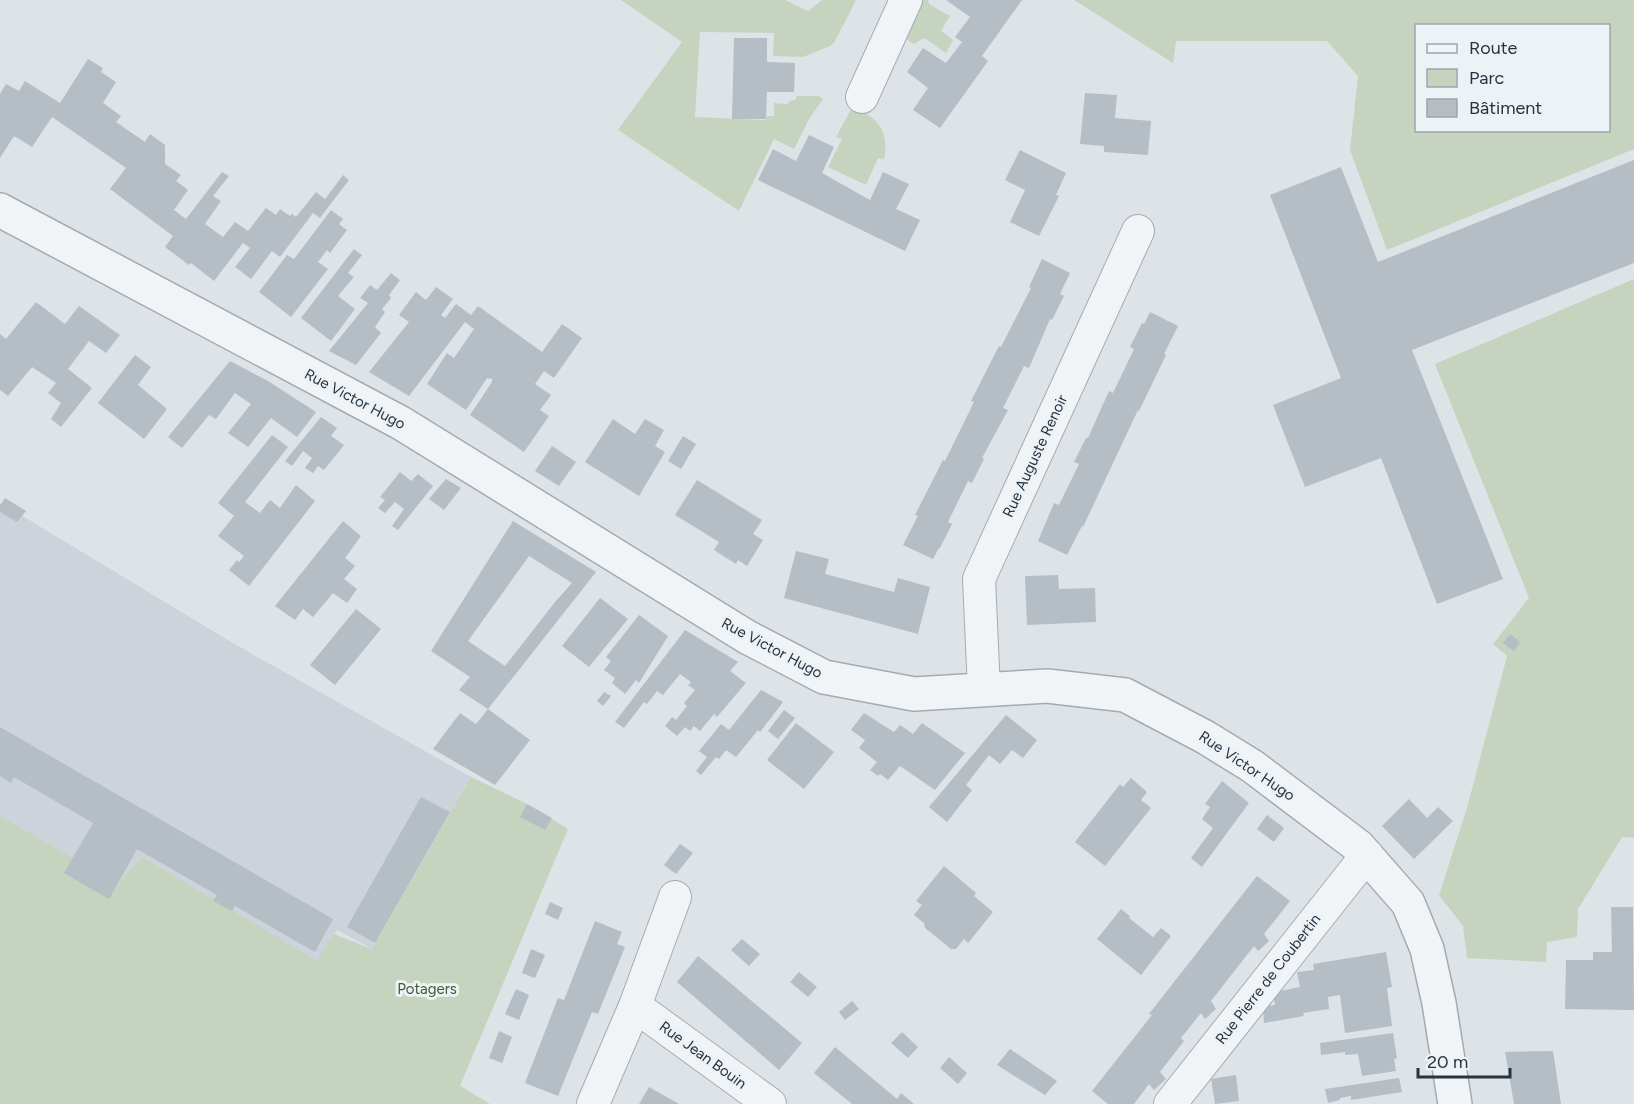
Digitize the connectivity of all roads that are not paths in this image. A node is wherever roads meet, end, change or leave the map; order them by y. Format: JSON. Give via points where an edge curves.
{"nodes":[{"id":1,"x":906,"y":0,"type":"edge"},
{"id":2,"x":862,"y":97,"type":"dead end"},
{"id":3,"x":0,"y":210,"type":"edge"},
{"id":4,"x":1138,"y":231,"type":"dead end"},
{"id":5,"x":984,"y":690,"type":"junction"},
{"id":6,"x":1367,"y":855,"type":"junction"},
{"id":7,"x":675,"y":897,"type":"dead end"},
{"id":8,"x":635,"y":1006,"type":"junction"},
{"id":9,"x":593,"y":1104,"type":"edge"},
{"id":10,"x":770,"y":1104,"type":"edge"},
{"id":11,"x":1170,"y":1104,"type":"edge"},
{"id":12,"x":1455,"y":1104,"type":"edge"}],
"edges":[{"from":1,"to":2,"type":"street"},
{"from":3,"to":5,"type":"street","name":"Rue Victor Hugo","via":[[401,423],[747,637],[824,677],[914,694]]},
{"from":4,"to":5,"type":"street","name":"Rue Auguste Renoir","via":[[979,579]]},
{"from":5,"to":6,"type":"street","name":"Rue Victor Hugo","via":[[1047,686],[1125,695],[1252,766]]},
{"from":6,"to":11,"type":"street","name":"Rue Pierre de Coubertin"},
{"from":6,"to":12,"type":"street","name":"Rue Victor Hugo","via":[[1408,903],[1427,950]]},
{"from":7,"to":8,"type":"street"},
{"from":8,"to":9,"type":"street"},
{"from":8,"to":10,"type":"street","name":"Rue Jean Bouin"}]}
